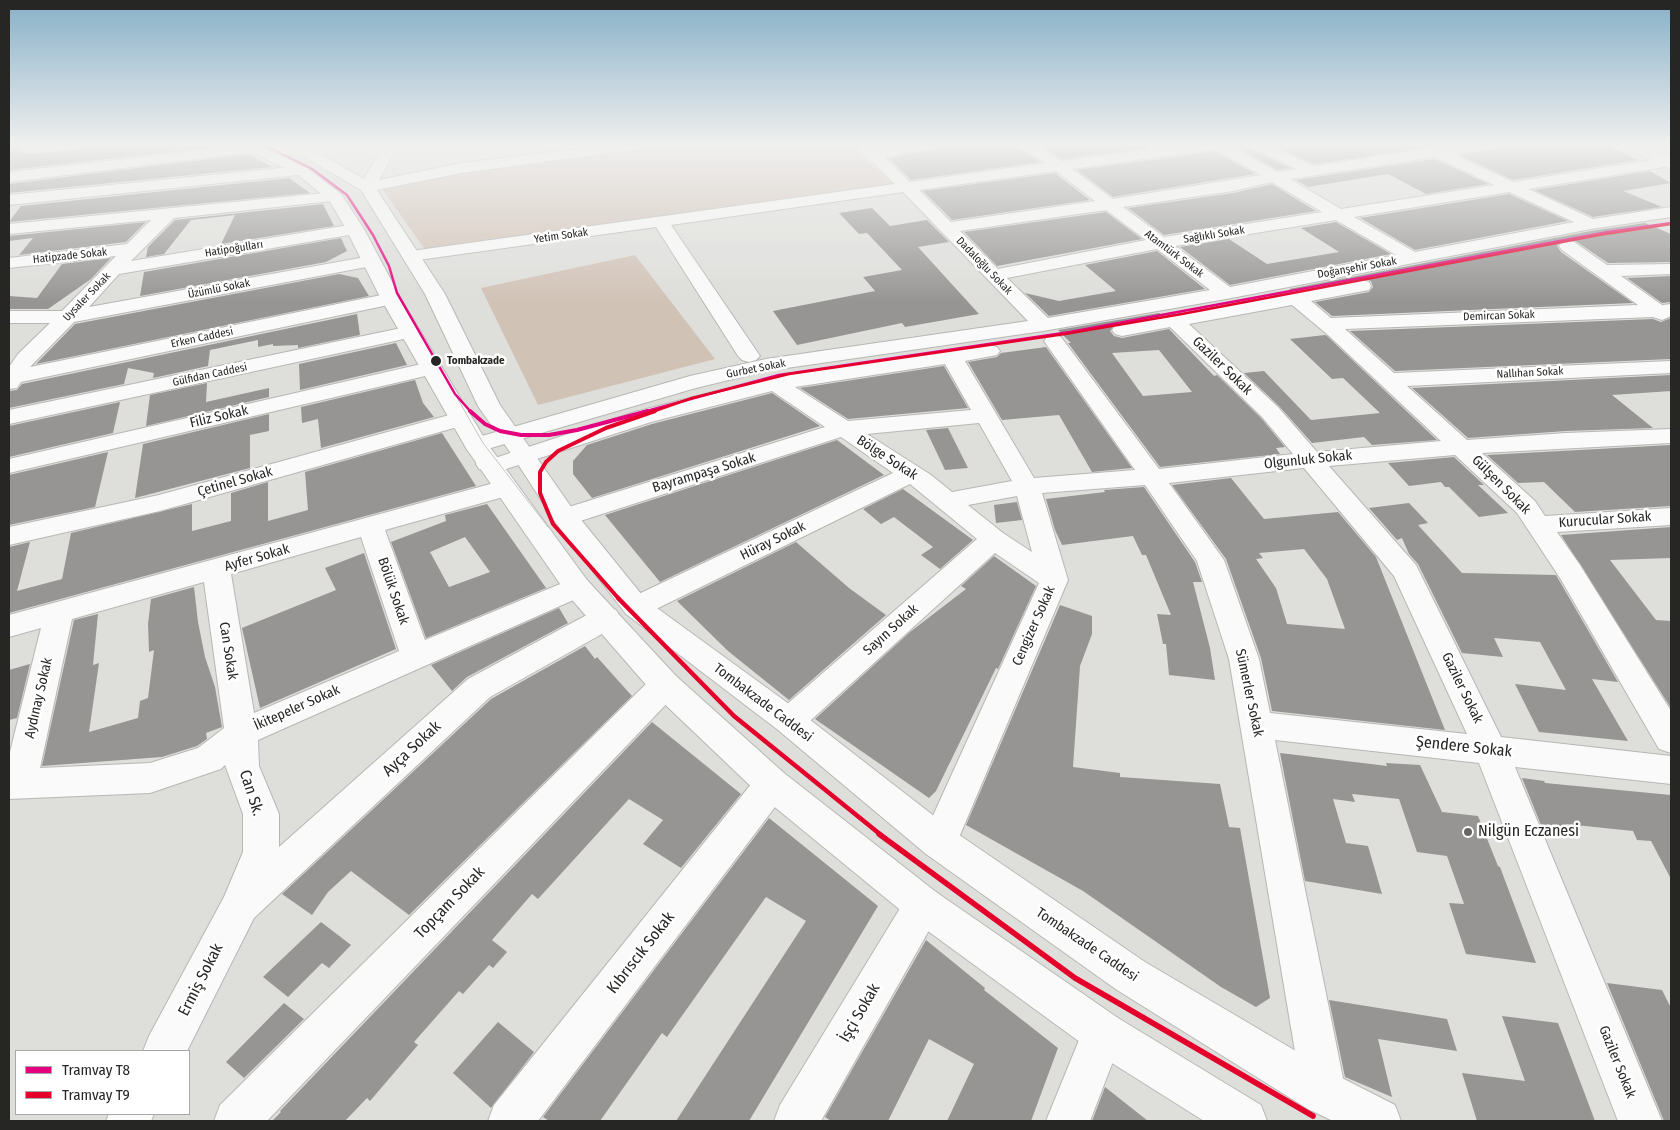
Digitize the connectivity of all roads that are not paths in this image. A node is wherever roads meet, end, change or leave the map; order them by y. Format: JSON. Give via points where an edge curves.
{"nodes":[{"id":1,"x":31,"y":197,"type":"edge"},
{"id":2,"x":335,"y":197,"type":"joint"},
{"id":3,"x":373,"y":197,"type":"edge"},
{"id":4,"x":839,"y":197,"type":"edge"},
{"id":5,"x":916,"y":197,"type":"edge"},
{"id":6,"x":1099,"y":197,"type":"edge"},
{"id":7,"x":1159,"y":197,"type":"edge"},
{"id":8,"x":1308,"y":197,"type":"edge"},
{"id":9,"x":1454,"y":197,"type":"edge"},
{"id":10,"x":1532,"y":197,"type":"edge"},
{"id":11,"x":9,"y":200,"type":"edge"},
{"id":12,"x":1109,"y":204,"type":"junction"},
{"id":13,"x":1671,"y":212,"type":"edge"},
{"id":14,"x":168,"y":214,"type":"junction"},
{"id":15,"x":1341,"y":216,"type":"junction"},
{"id":16,"x":661,"y":222,"type":"junction"},
{"id":17,"x":1591,"y":224,"type":"junction"},
{"id":18,"x":947,"y":228,"type":"junction"},
{"id":19,"x":1671,"y":228,"type":"edge"},
{"id":20,"x":9,"y":229,"type":"edge"},
{"id":21,"x":354,"y":229,"type":"junction"},
{"id":22,"x":1160,"y":243,"type":"junction"},
{"id":23,"x":1568,"y":246,"type":"junction"},
{"id":24,"x":132,"y":249,"type":"junction"},
{"id":25,"x":411,"y":256,"type":"junction"},
{"id":26,"x":1413,"y":258,"type":"junction"},
{"id":27,"x":372,"y":261,"type":"junction"},
{"id":28,"x":9,"y":263,"type":"edge"},
{"id":29,"x":114,"y":269,"type":"junction"},
{"id":30,"x":1671,"y":269,"type":"edge"},
{"id":31,"x":1603,"y":271,"type":"junction"},
{"id":32,"x":994,"y":275,"type":"junction"},
{"id":33,"x":1226,"y":293,"type":"junction"},
{"id":34,"x":391,"y":299,"type":"junction"},
{"id":35,"x":1297,"y":299,"type":"junction"},
{"id":36,"x":1667,"y":314,"type":"edge"},
{"id":37,"x":9,"y":317,"type":"edge"},
{"id":38,"x":68,"y":317,"type":"junction"},
{"id":39,"x":1176,"y":322,"type":"junction"},
{"id":40,"x":1326,"y":324,"type":"junction"},
{"id":41,"x":411,"y":332,"type":"junction"},
{"id":42,"x":1049,"y":333,"type":"junction"},
{"id":43,"x":749,"y":356,"type":"dead end"},
{"id":44,"x":952,"y":357,"type":"junction"},
{"id":45,"x":1671,"y":367,"type":"edge"},
{"id":46,"x":430,"y":368,"type":"junction"},
{"id":47,"x":14,"y":372,"type":"edge"},
{"id":48,"x":1388,"y":380,"type":"junction"},
{"id":49,"x":775,"y":383,"type":"junction"},
{"id":50,"x":986,"y":415,"type":"junction"},
{"id":51,"x":9,"y":417,"type":"edge"},
{"id":52,"x":460,"y":419,"type":"junction"},
{"id":53,"x":843,"y":429,"type":"junction"},
{"id":54,"x":1671,"y":436,"type":"edge"},
{"id":55,"x":518,"y":445,"type":"junction"},
{"id":56,"x":1462,"y":447,"type":"junction"},
{"id":57,"x":483,"y":456,"type":"junction"},
{"id":58,"x":1310,"y":459,"type":"junction"},
{"id":59,"x":9,"y":466,"type":"edge"},
{"id":60,"x":911,"y":474,"type":"junction"},
{"id":61,"x":1152,"y":476,"type":"junction"},
{"id":62,"x":1028,"y":486,"type":"junction"},
{"id":63,"x":505,"y":488,"type":"junction"},
{"id":64,"x":946,"y":501,"type":"junction"},
{"id":65,"x":1671,"y":516,"type":"edge"},
{"id":66,"x":565,"y":517,"type":"junction"},
{"id":67,"x":1538,"y":525,"type":"junction"},
{"id":68,"x":370,"y":526,"type":"junction"},
{"id":69,"x":9,"y":536,"type":"edge"},
{"id":70,"x":994,"y":539,"type":"junction"},
{"id":71,"x":216,"y":570,"type":"junction"},
{"id":72,"x":1054,"y":580,"type":"junction"},
{"id":73,"x":577,"y":587,"type":"junction"},
{"id":74,"x":60,"y":612,"type":"junction"},
{"id":75,"x":621,"y":612,"type":"junction"},
{"id":76,"x":9,"y":626,"type":"edge"},
{"id":77,"x":416,"y":656,"type":"junction"},
{"id":78,"x":665,"y":685,"type":"junction"},
{"id":79,"x":789,"y":721,"type":"junction"},
{"id":80,"x":1256,"y":725,"type":"junction"},
{"id":81,"x":241,"y":733,"type":"junction"},
{"id":82,"x":1671,"y":739,"type":"edge"},
{"id":83,"x":1491,"y":750,"type":"junction"},
{"id":84,"x":1671,"y":770,"type":"edge"},
{"id":85,"x":14,"y":784,"type":"edge"},
{"id":86,"x":772,"y":784,"type":"junction"},
{"id":87,"x":939,"y":842,"type":"junction"},
{"id":88,"x":923,"y":905,"type":"junction"},
{"id":89,"x":238,"y":908,"type":"junction"},
{"id":90,"x":1103,"y":1032,"type":"junction"},
{"id":91,"x":165,"y":1050,"type":"edge"},
{"id":92,"x":1324,"y":1093,"type":"junction"},
{"id":93,"x":236,"y":1121,"type":"edge"},
{"id":94,"x":510,"y":1121,"type":"edge"},
{"id":95,"x":796,"y":1121,"type":"edge"},
{"id":96,"x":1068,"y":1121,"type":"edge"},
{"id":97,"x":1245,"y":1121,"type":"edge"},
{"id":98,"x":1379,"y":1121,"type":"edge"},
{"id":99,"x":1640,"y":1121,"type":"edge"}],
"edges":[{"from":1,"to":11,"type":"street"},
{"from":2,"to":14,"type":"street"},
{"from":2,"to":21,"type":"street","name":"Tombakzade Caddesi"},
{"from":3,"to":25,"type":"street","name":"Tombakzade Caddesi"},
{"from":4,"to":16,"type":"street","name":"Yetim Sokak"},
{"from":5,"to":18,"type":"street","name":"Dadaloğlu Sokak"},
{"from":6,"to":12,"type":"street","name":"Atamtürk Sokak"},
{"from":7,"to":12,"type":"street"},
{"from":8,"to":15,"type":"street"},
{"from":9,"to":15,"type":"street","name":"Sağlıklı Sokak"},
{"from":10,"to":17,"type":"street"},
{"from":12,"to":18,"type":"street"},
{"from":12,"to":22,"type":"street","name":"Atamtürk Sokak"},
{"from":13,"to":17,"type":"street","name":"Doğanşehir Sokak"},
{"from":14,"to":20,"type":"street"},
{"from":14,"to":24,"type":"street","name":"Uysaler Sokak"},
{"from":15,"to":22,"type":"street","name":"Sağlıklı Sokak"},
{"from":15,"to":26,"type":"street"},
{"from":16,"to":25,"type":"street","name":"Yetim Sokak"},
{"from":16,"to":43,"type":"street"},
{"from":17,"to":26,"type":"street","name":"Doğanşehir Sokak"},
{"from":18,"to":32,"type":"street","name":"Dadaloğlu Sokak"},
{"from":19,"to":23,"type":"street"},
{"from":21,"to":27,"type":"street","name":"Tombakzade Caddesi"},
{"from":21,"to":29,"type":"street","name":"Hatipoğulları"},
{"from":22,"to":32,"type":"street","name":"Sağlıklı Sokak"},
{"from":22,"to":33,"type":"street","name":"Atamtürk Sokak"},
{"from":23,"to":31,"type":"street"},
{"from":23,"to":35,"type":"street"},
{"from":24,"to":28,"type":"street","name":"Hatipzade Sokak"},
{"from":24,"to":29,"type":"street","name":"Uysaler Sokak"},
{"from":25,"to":55,"type":"street","name":"Tombakzade Caddesi","via":[[435,294],[489,406]]},
{"from":26,"to":33,"type":"street","name":"Doğanşehir Sokak"},
{"from":27,"to":34,"type":"street","name":"Tombakzade Caddesi"},
{"from":27,"to":38,"type":"street","name":"Üzümlü Sokak"},
{"from":29,"to":38,"type":"street","name":"Uysaler Sokak"},
{"from":30,"to":31,"type":"street"},
{"from":31,"to":36,"type":"street"},
{"from":32,"to":42,"type":"street","name":"Dadaloğlu Sokak"},
{"from":33,"to":42,"type":"street","name":"Doğanşehir Sokak"},
{"from":34,"to":41,"type":"street","name":"Tombakzade Caddesi"},
{"from":34,"to":47,"type":"street","name":"Erken Caddesi"},
{"from":35,"to":39,"type":"street"},
{"from":35,"to":40,"type":"street","name":"Gülşen Sokak"},
{"from":36,"to":40,"type":"street","name":"Demircan Sokak"},
{"from":37,"to":38,"type":"street","name":"Üzümlü Sokak"},
{"from":38,"to":47,"type":"street","name":"Uysaler Sokak"},
{"from":39,"to":42,"type":"street"},
{"from":39,"to":58,"type":"street","name":"Gaziler Sokak","via":[[1270,412]]},
{"from":40,"to":48,"type":"street","name":"Gülşen Sokak"},
{"from":41,"to":46,"type":"street","name":"Tombakzade Caddesi"},
{"from":41,"to":51,"type":"street","name":"Gülfidan Caddesi"},
{"from":42,"to":44,"type":"street"},
{"from":42,"to":55,"type":"street","name":"Gurbet Sokak","via":[[766,365],[690,383]]},
{"from":42,"to":61,"type":"street","name":"Sümerler Sokak"},
{"from":44,"to":49,"type":"street"},
{"from":44,"to":50,"type":"street","name":"Cengizer Sokak"},
{"from":45,"to":48,"type":"street","name":"Nallıhan Sokak"},
{"from":46,"to":52,"type":"street","name":"Tombakzade Caddesi"},
{"from":46,"to":59,"type":"street","name":"Filiz Sokak"},
{"from":48,"to":56,"type":"street","name":"Gülşen Sokak"},
{"from":49,"to":53,"type":"street","name":"Bölge Sokak"},
{"from":49,"to":55,"type":"street"},
{"from":50,"to":53,"type":"street","name":"Bayrampaşa Sokak"},
{"from":50,"to":62,"type":"street","name":"Cengizer Sokak"},
{"from":52,"to":57,"type":"street","name":"Tombakzade Caddesi"},
{"from":52,"to":69,"type":"street","name":"Çetinel Sokak","via":[[160,503]]},
{"from":53,"to":60,"type":"street","name":"Bölge Sokak"},
{"from":53,"to":66,"type":"street","name":"Bayrampaşa Sokak"},
{"from":54,"to":56,"type":"street","name":"Olgunluk Sokak"},
{"from":55,"to":57,"type":"street","name":"Gurbet Sokak","via":[[483,443]]},
{"from":55,"to":66,"type":"street","name":"Tombakzade Caddesi"},
{"from":56,"to":58,"type":"street","name":"Olgunluk Sokak"},
{"from":56,"to":67,"type":"street","name":"Gülşen Sokak","via":[[1526,507]]},
{"from":57,"to":63,"type":"street","name":"Tombakzade Caddesi"},
{"from":58,"to":61,"type":"street","name":"Olgunluk Sokak"},
{"from":58,"to":83,"type":"street","name":"Gaziler Sokak","via":[[1406,572]]},
{"from":60,"to":64,"type":"street","name":"Bölge Sokak"},
{"from":60,"to":75,"type":"street","name":"Hüray Sokak"},
{"from":61,"to":62,"type":"street","name":"Olgunluk Sokak"},
{"from":61,"to":80,"type":"street","name":"Sümerler Sokak","via":[[1210,560],[1244,659]]},
{"from":62,"to":64,"type":"street","name":"Olgunluk Sokak"},
{"from":62,"to":72,"type":"street","name":"Cengizer Sokak"},
{"from":63,"to":68,"type":"street","name":"Ayfer Sokak"},
{"from":63,"to":73,"type":"street","name":"Tombakzade Caddesi"},
{"from":64,"to":70,"type":"street","name":"Bölge Sokak"},
{"from":65,"to":67,"type":"street","name":"Kurucular Sokak"},
{"from":66,"to":75,"type":"street","name":"Tombakzade Caddesi"},
{"from":67,"to":82,"type":"street","name":"Gülşen Sokak"},
{"from":68,"to":71,"type":"street","name":"Ayfer Sokak"},
{"from":68,"to":77,"type":"street","name":"Bölük Sokak"},
{"from":70,"to":72,"type":"street","name":"Bölge Sokak"},
{"from":70,"to":79,"type":"street","name":"Sayın Sokak"},
{"from":71,"to":74,"type":"street","name":"Ayfer Sokak"},
{"from":71,"to":81,"type":"street","name":"Can Sokak"},
{"from":72,"to":87,"type":"street","name":"Cengizer Sokak"},
{"from":73,"to":75,"type":"street","name":"Tombakzade Caddesi"},
{"from":73,"to":77,"type":"street","name":"İkitepeler Sokak"},
{"from":74,"to":76,"type":"street","name":"Ayfer Sokak"},
{"from":74,"to":85,"type":"street","name":"Aydınay Sokak"},
{"from":75,"to":78,"type":"street","name":"Tombakzade Caddesi"},
{"from":75,"to":79,"type":"street","name":"Tombakzade Caddesi"},
{"from":75,"to":89,"type":"street","name":"Ayça Sokak","via":[[479,688]]},
{"from":77,"to":81,"type":"street","name":"İkitepeler Sokak"},
{"from":78,"to":86,"type":"street","name":"Tombakzade Caddesi"},
{"from":78,"to":93,"type":"street","name":"Topçam Sokak"},
{"from":79,"to":87,"type":"street","name":"Tombakzade Caddesi"},
{"from":80,"to":83,"type":"street","name":"Şendere Sokak"},
{"from":80,"to":92,"type":"street","name":"Sümerler Sokak"},
{"from":81,"to":85,"type":"street","name":"İkitepeler Sokak","via":[[209,759],[150,778]]},
{"from":81,"to":89,"type":"street","name":"Can Sk.","via":[[242,766],[260,814],[261,852]]},
{"from":83,"to":84,"type":"street","name":"Şendere Sokak"},
{"from":83,"to":99,"type":"street","name":"Gaziler Sokak"},
{"from":86,"to":88,"type":"street","name":"Tombakzade Caddesi"},
{"from":86,"to":94,"type":"street","name":"Kıbrıscık Sokak"},
{"from":87,"to":92,"type":"street","name":"Tombakzade Caddesi","via":[[1131,976]]},
{"from":88,"to":90,"type":"street","name":"Tombakzade Caddesi"},
{"from":88,"to":95,"type":"street","name":"İşçi Sokak"},
{"from":89,"to":91,"type":"street","name":"Ermiş Sokak"},
{"from":90,"to":96,"type":"street"},
{"from":90,"to":97,"type":"street","name":"Tombakzade Caddesi"},
{"from":92,"to":98,"type":"street","name":"Tombakzade Caddesi"}]}
